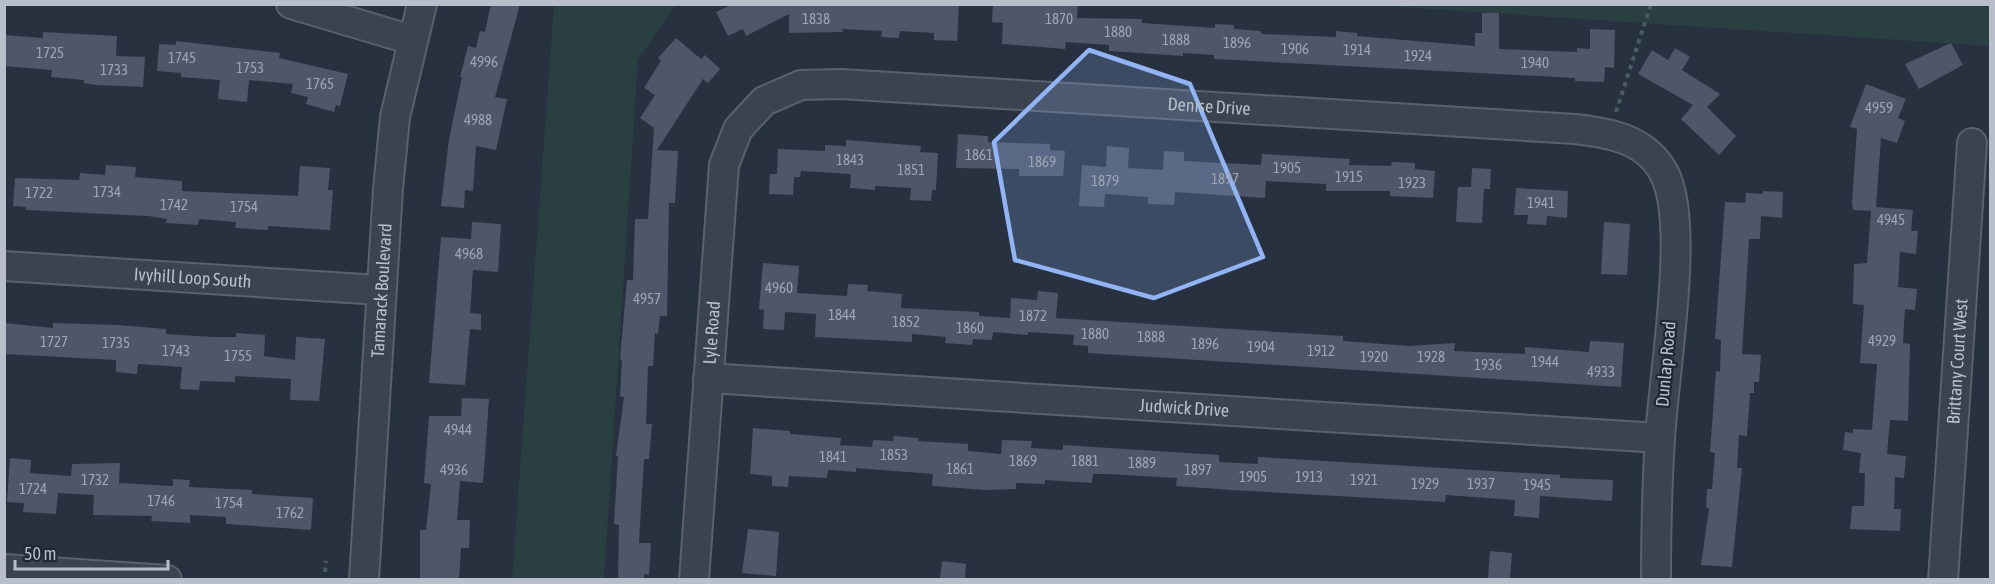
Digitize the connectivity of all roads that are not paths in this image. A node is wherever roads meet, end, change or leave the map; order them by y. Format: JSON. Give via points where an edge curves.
{"nodes":[{"id":1,"x":291,"y":4,"type":"edge"},
{"id":2,"x":422,"y":4,"type":"edge"},
{"id":3,"x":412,"y":40,"type":"junction"},
{"id":4,"x":764,"y":100,"type":"joint"},
{"id":5,"x":1972,"y":143,"type":"dead end"},
{"id":6,"x":1651,"y":155,"type":"joint"},
{"id":7,"x":4,"y":266,"type":"edge"},
{"id":8,"x":380,"y":290,"type":"junction"},
{"id":9,"x":708,"y":378,"type":"junction"},
{"id":10,"x":1660,"y":438,"type":"junction"},
{"id":11,"x":4,"y":568,"type":"edge"},
{"id":12,"x":167,"y":579,"type":"edge"},
{"id":13,"x":363,"y":579,"type":"edge"},
{"id":14,"x":694,"y":579,"type":"edge"},
{"id":15,"x":1656,"y":579,"type":"edge"},
{"id":16,"x":1943,"y":579,"type":"edge"}],
"edges":[{"from":1,"to":3,"type":"street"},
{"from":2,"to":3,"type":"street","name":"Tamarack Boulevard"},
{"from":3,"to":8,"type":"street","name":"Tamarack Boulevard","via":[[395,117]]},
{"from":4,"to":6,"type":"street","name":"Denise Drive","via":[[801,85],[841,84],[1564,128],[1609,133],[1633,141]]},
{"from":4,"to":9,"type":"street","name":"Lyle Road","via":[[738,129],[724,165]]},
{"from":5,"to":16,"type":"street","name":"Brittany Court West"},
{"from":6,"to":10,"type":"street","name":"Dunlap Road","via":[[1665,174],[1675,206],[1675,266]]},
{"from":7,"to":8,"type":"street","name":"Ivyhill Loop South"},
{"from":8,"to":13,"type":"street","name":"Tamarack Boulevard"},
{"from":9,"to":10,"type":"street","name":"Judwick Drive"},
{"from":9,"to":14,"type":"street","name":"Lyle Road"},
{"from":10,"to":15,"type":"street","name":"Dunlap Road"},
{"from":11,"to":12,"type":"street"}]}
